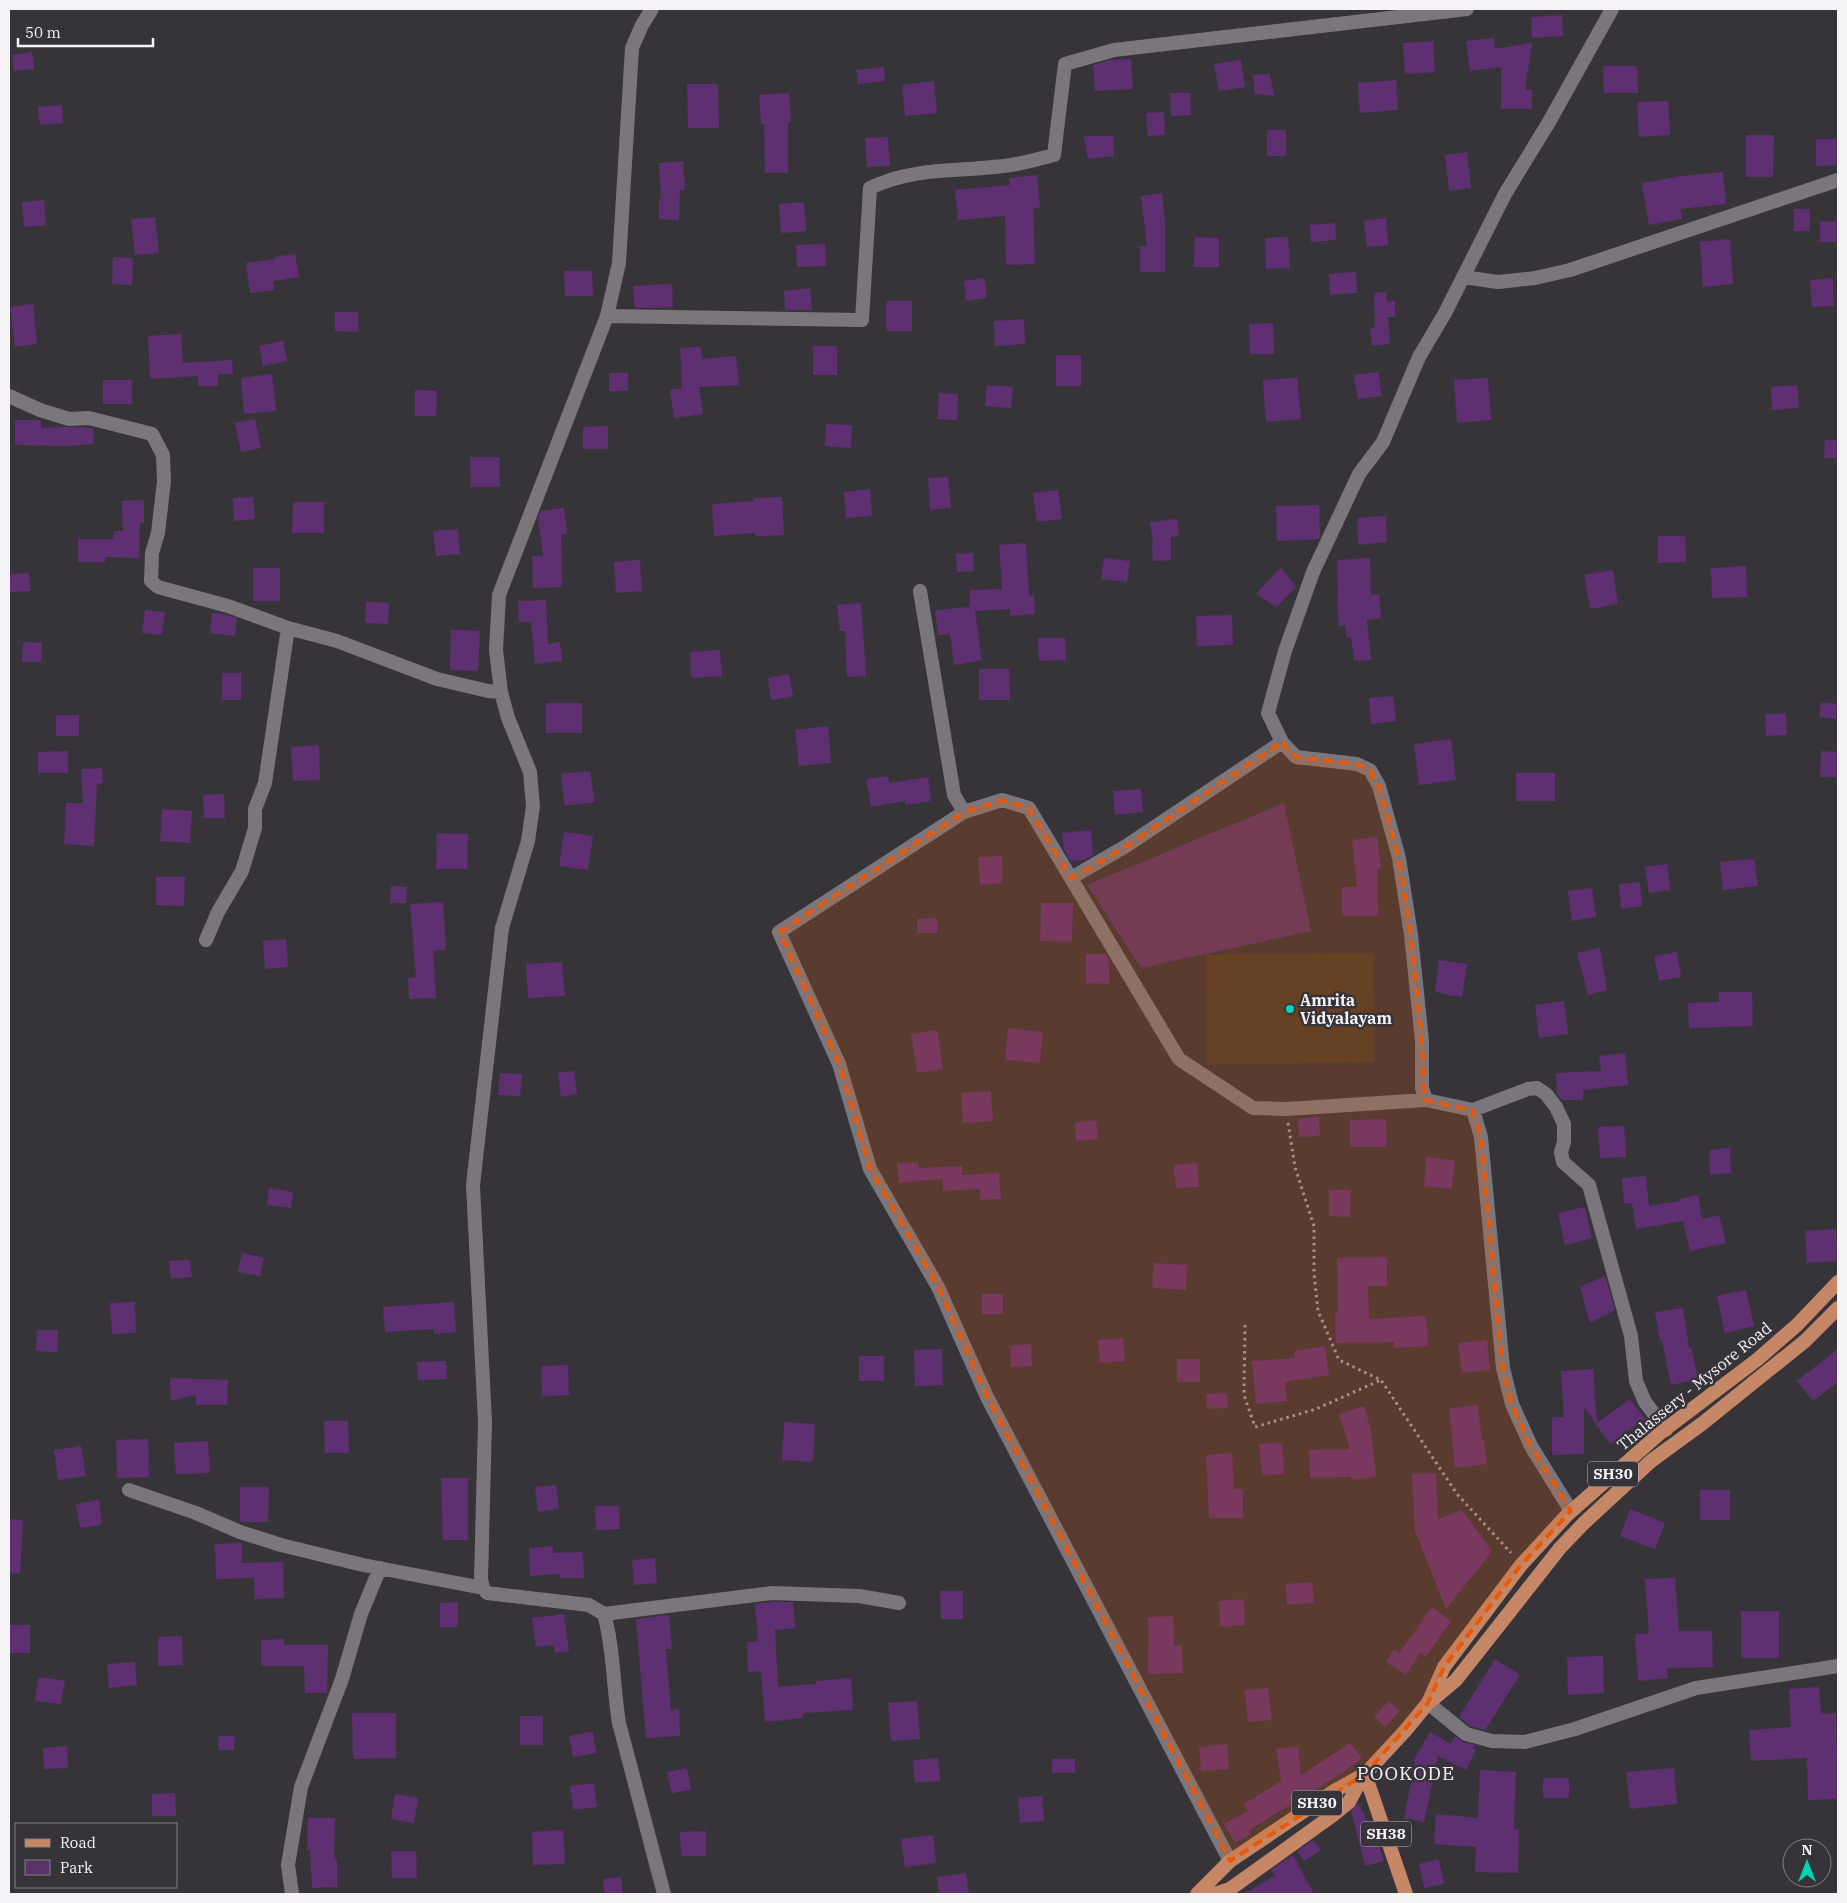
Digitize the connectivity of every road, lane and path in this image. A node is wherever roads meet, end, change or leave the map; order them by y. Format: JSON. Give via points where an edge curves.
{"nodes":[{"id":1,"x":652,"y":9,"type":"edge"},
{"id":2,"x":1467,"y":9,"type":"edge"},
{"id":3,"x":1609,"y":9,"type":"edge"},
{"id":4,"x":1838,"y":180,"type":"edge"},
{"id":5,"x":1463,"y":277,"type":"junction"},
{"id":6,"x":607,"y":316,"type":"junction"},
{"id":7,"x":9,"y":396,"type":"edge"},
{"id":8,"x":920,"y":591,"type":"dead end"},
{"id":9,"x":288,"y":628,"type":"junction"},
{"id":10,"x":501,"y":692,"type":"junction"},
{"id":11,"x":1282,"y":742,"type":"junction"},
{"id":12,"x":964,"y":812,"type":"junction"},
{"id":13,"x":1071,"y":878,"type":"junction"},
{"id":14,"x":206,"y":940,"type":"dead end"},
{"id":15,"x":1426,"y":1100,"type":"junction"},
{"id":16,"x":1286,"y":1109,"type":"junction"},
{"id":17,"x":1473,"y":1110,"type":"junction"},
{"id":18,"x":1838,"y":1282,"type":"edge"},
{"id":19,"x":1838,"y":1308,"type":"edge"},
{"id":20,"x":1245,"y":1325,"type":"dead end"},
{"id":21,"x":1381,"y":1380,"type":"junction"},
{"id":22,"x":1666,"y":1430,"type":"junction"},
{"id":23,"x":129,"y":1490,"type":"dead end"},
{"id":24,"x":1571,"y":1511,"type":"junction"},
{"id":25,"x":1522,"y":1565,"type":"junction"},
{"id":26,"x":380,"y":1568,"type":"junction"},
{"id":27,"x":482,"y":1588,"type":"junction"},
{"id":28,"x":899,"y":1603,"type":"dead end"},
{"id":29,"x":604,"y":1614,"type":"junction"},
{"id":30,"x":1838,"y":1666,"type":"edge"},
{"id":31,"x":1428,"y":1703,"type":"junction"},
{"id":32,"x":1365,"y":1774,"type":"junction"},
{"id":33,"x":1230,"y":1861,"type":"junction"},
{"id":34,"x":292,"y":1894,"type":"edge"},
{"id":35,"x":664,"y":1894,"type":"edge"},
{"id":36,"x":1197,"y":1894,"type":"edge"},
{"id":37,"x":1215,"y":1894,"type":"edge"},
{"id":38,"x":1406,"y":1894,"type":"edge"}],
"edges":[{"from":1,"to":6,"type":"street","via":[[632,48],[619,263]]},
{"from":2,"to":6,"type":"street","via":[[1114,50],[1065,64],[1054,155],[1016,165],[934,171],[886,180],[870,188],[862,320]]},
{"from":3,"to":5,"type":"street","via":[[1550,122],[1505,194]]},
{"from":4,"to":5,"type":"street","via":[[1570,270],[1498,282]]},
{"from":5,"to":11,"type":"street","via":[[1418,357],[1383,442],[1359,474],[1313,572],[1285,650],[1268,713]]},
{"from":6,"to":10,"type":"street","via":[[499,595],[496,650]]},
{"from":7,"to":9,"type":"street","via":[[68,419],[107,421],[152,434],[163,455],[164,481],[158,533],[152,553],[151,581],[158,587],[228,606]]},
{"from":8,"to":12,"type":"street","via":[[954,795]]},
{"from":9,"to":10,"type":"street","via":[[337,641],[437,679]]},
{"from":9,"to":14,"type":"street","via":[[265,782],[255,809],[255,828],[242,870]]},
{"from":10,"to":27,"type":"street","via":[[530,772],[533,806],[528,842],[502,928],[473,1184],[486,1422]]},
{"from":11,"to":13,"type":"street","via":[[1126,846]]},
{"from":11,"to":15,"type":"street","via":[[1296,757],[1357,764],[1370,770],[1379,786],[1399,858],[1411,936],[1422,1040],[1422,1088]]},
{"from":12,"to":13,"type":"street","via":[[1002,800],[1029,808]]},
{"from":12,"to":33,"type":"street","via":[[779,932],[839,1064],[870,1169],[938,1287],[987,1397]]},
{"from":13,"to":16,"type":"street","via":[[1179,1059],[1252,1108]]},
{"from":15,"to":16,"type":"street"},
{"from":15,"to":17,"type":"street"},
{"from":16,"to":21,"type":"path","via":[[1295,1167],[1314,1226],[1318,1311],[1339,1360]]},
{"from":17,"to":22,"type":"street","via":[[1537,1088],[1556,1107],[1564,1124],[1563,1162],[1589,1184],[1598,1211],[1632,1336],[1636,1381],[1645,1402]]},
{"from":17,"to":24,"type":"street","via":[[1481,1137],[1503,1368],[1512,1404],[1532,1446]]},
{"from":18,"to":22,"type":"main road","name":"Thalassery - Mysore Road","number":"SH30","via":[[1797,1325],[1758,1359]]},
{"from":19,"to":31,"type":"main road","via":[[1804,1341],[1652,1462],[1584,1522],[1456,1680]]},
{"from":20,"to":21,"type":"path","via":[[1244,1395],[1255,1427],[1316,1409]]},
{"from":21,"to":25,"type":"path","via":[[1457,1494]]},
{"from":22,"to":24,"type":"main road","name":"Thalassery - Mysore Road","number":"SH30"},
{"from":23,"to":26,"type":"street","via":[[248,1535]]},
{"from":24,"to":25,"type":"main road","name":"Thalassery - Mysore Road","number":"SH30"},
{"from":25,"to":31,"type":"main road","name":"Thalassery - Mysore Road","number":"SH30","via":[[1444,1667]]},
{"from":26,"to":27,"type":"street"},
{"from":26,"to":34,"type":"street","via":[[301,1787],[288,1865]]},
{"from":27,"to":29,"type":"street","via":[[487,1593],[589,1604]]},
{"from":28,"to":29,"type":"street","via":[[859,1596],[772,1594]]},
{"from":29,"to":35,"type":"street","via":[[609,1629],[619,1723]]},
{"from":30,"to":31,"type":"street","via":[[1696,1688],[1575,1729],[1525,1742],[1492,1741],[1466,1734]]},
{"from":31,"to":32,"type":"main road","name":"Thalassery - Mysore Road","number":"SH30"},
{"from":32,"to":33,"type":"main road","name":"Thalassery - Mysore Road","number":"SH30","via":[[1334,1791]]},
{"from":32,"to":37,"type":"main road","via":[[1349,1802],[1333,1815],[1230,1889]]},
{"from":32,"to":38,"type":"main road","number":"SH38"},
{"from":33,"to":36,"type":"main road","name":"Thalassery - Mysore Road","number":"SH30"}]}
